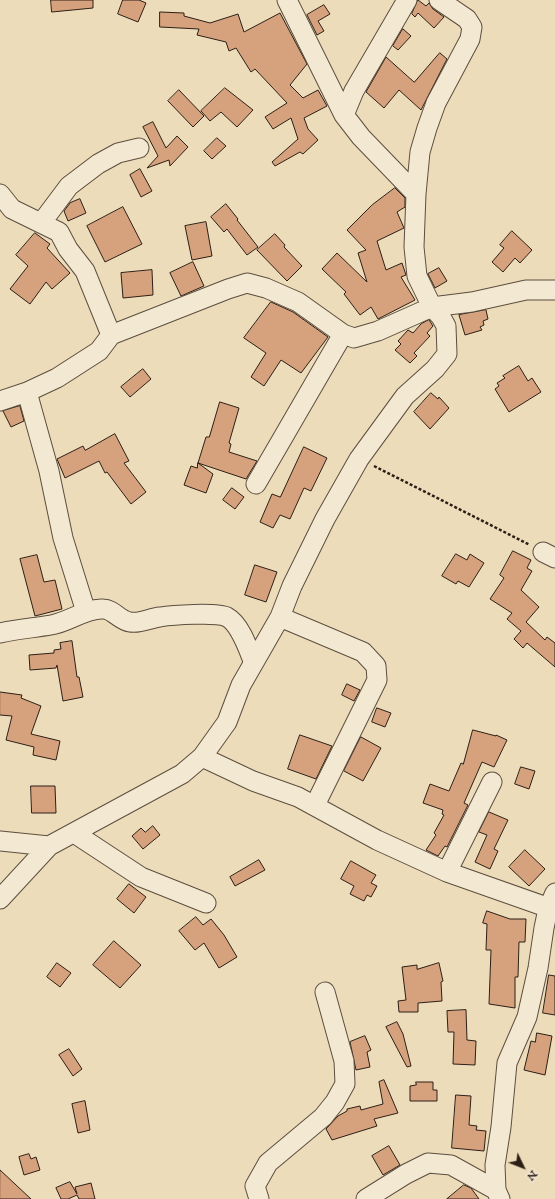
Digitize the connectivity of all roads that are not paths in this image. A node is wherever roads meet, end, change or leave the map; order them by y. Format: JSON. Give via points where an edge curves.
{"nodes":[{"id":1,"x":287,"y":0,"type":"edge"},
{"id":2,"x":407,"y":0,"type":"edge"},
{"id":3,"x":439,"y":0,"type":"edge"},
{"id":4,"x":344,"y":115,"type":"junction"},
{"id":5,"x":139,"y":148,"type":"dead end"},
{"id":6,"x":0,"y":194,"type":"edge"},
{"id":7,"x":416,"y":194,"type":"junction"},
{"id":8,"x":42,"y":222,"type":"junction"},
{"id":9,"x":555,"y":290,"type":"edge"},
{"id":10,"x":432,"y":307,"type":"junction"},
{"id":11,"x":343,"y":334,"type":"junction"},
{"id":12,"x":111,"y":335,"type":"junction"},
{"id":13,"x":27,"y":392,"type":"junction"},
{"id":14,"x":0,"y":401,"type":"edge"},
{"id":15,"x":256,"y":484,"type":"dead end"},
{"id":16,"x":86,"y":612,"type":"junction"},
{"id":17,"x":280,"y":617,"type":"junction"},
{"id":18,"x":0,"y":633,"type":"edge"},
{"id":19,"x":253,"y":661,"type":"junction"},
{"id":20,"x":202,"y":757,"type":"junction"},
{"id":21,"x":492,"y":782,"type":"dead end"},
{"id":22,"x":315,"y":805,"type":"junction"},
{"id":23,"x":74,"y":833,"type":"junction"},
{"id":24,"x":0,"y":841,"type":"edge"},
{"id":25,"x":49,"y":846,"type":"junction"},
{"id":26,"x":447,"y":872,"type":"junction"},
{"id":27,"x":0,"y":899,"type":"edge"},
{"id":28,"x":206,"y":903,"type":"dead end"},
{"id":29,"x":553,"y":904,"type":"edge"},
{"id":30,"x":325,"y":992,"type":"dead end"},
{"id":31,"x":498,"y":1194,"type":"edge"},
{"id":32,"x":259,"y":1199,"type":"edge"},
{"id":33,"x":366,"y":1199,"type":"edge"}],
"edges":[{"from":1,"to":4,"type":"street"},
{"from":2,"to":4,"type":"street","via":[[354,91]]},
{"from":3,"to":7,"type":"street","via":[[467,19],[472,27],[470,39],[436,103],[427,128],[420,152]]},
{"from":4,"to":7,"type":"street","via":[[361,137]]},
{"from":5,"to":8,"type":"street","via":[[118,153],[98,164],[69,186]]},
{"from":6,"to":8,"type":"street","via":[[12,209]]},
{"from":7,"to":10,"type":"street","via":[[414,247],[417,276]]},
{"from":8,"to":12,"type":"street","via":[[59,232],[85,271]]},
{"from":9,"to":10,"type":"street","via":[[526,290],[472,302]]},
{"from":10,"to":11,"type":"street","via":[[362,337],[354,338]]},
{"from":10,"to":17,"type":"street","via":[[446,326],[447,354],[435,369],[405,396],[359,459],[325,519],[292,586]]},
{"from":11,"to":12,"type":"street","via":[[298,302],[247,283]]},
{"from":11,"to":15,"type":"street"},
{"from":12,"to":13,"type":"street","via":[[99,350],[57,378]]},
{"from":13,"to":14,"type":"street"},
{"from":13,"to":16,"type":"street","via":[[49,471],[63,538]]},
{"from":16,"to":18,"type":"street","via":[[51,625]]},
{"from":16,"to":19,"type":"street","via":[[104,608],[120,619],[131,622],[161,616],[209,614],[227,617],[241,633]]},
{"from":17,"to":19,"type":"street"},
{"from":17,"to":22,"type":"street","via":[[362,652],[376,666],[377,680]]},
{"from":19,"to":20,"type":"street","via":[[241,684],[227,722]]},
{"from":20,"to":22,"type":"street","via":[[253,781]]},
{"from":20,"to":23,"type":"street","via":[[182,774]]},
{"from":21,"to":26,"type":"street"},
{"from":22,"to":26,"type":"street","via":[[377,840]]},
{"from":23,"to":25,"type":"street"},
{"from":23,"to":28,"type":"street","via":[[142,877]]},
{"from":24,"to":25,"type":"street"},
{"from":25,"to":27,"type":"street"},
{"from":26,"to":29,"type":"street"},
{"from":29,"to":31,"type":"street","via":[[527,1018],[507,1063],[495,1159]]},
{"from":30,"to":32,"type":"street","via":[[344,1061],[345,1084],[323,1117],[268,1163],[255,1186]]},
{"from":31,"to":33,"type":"street","via":[[450,1164],[428,1163]]}]}
